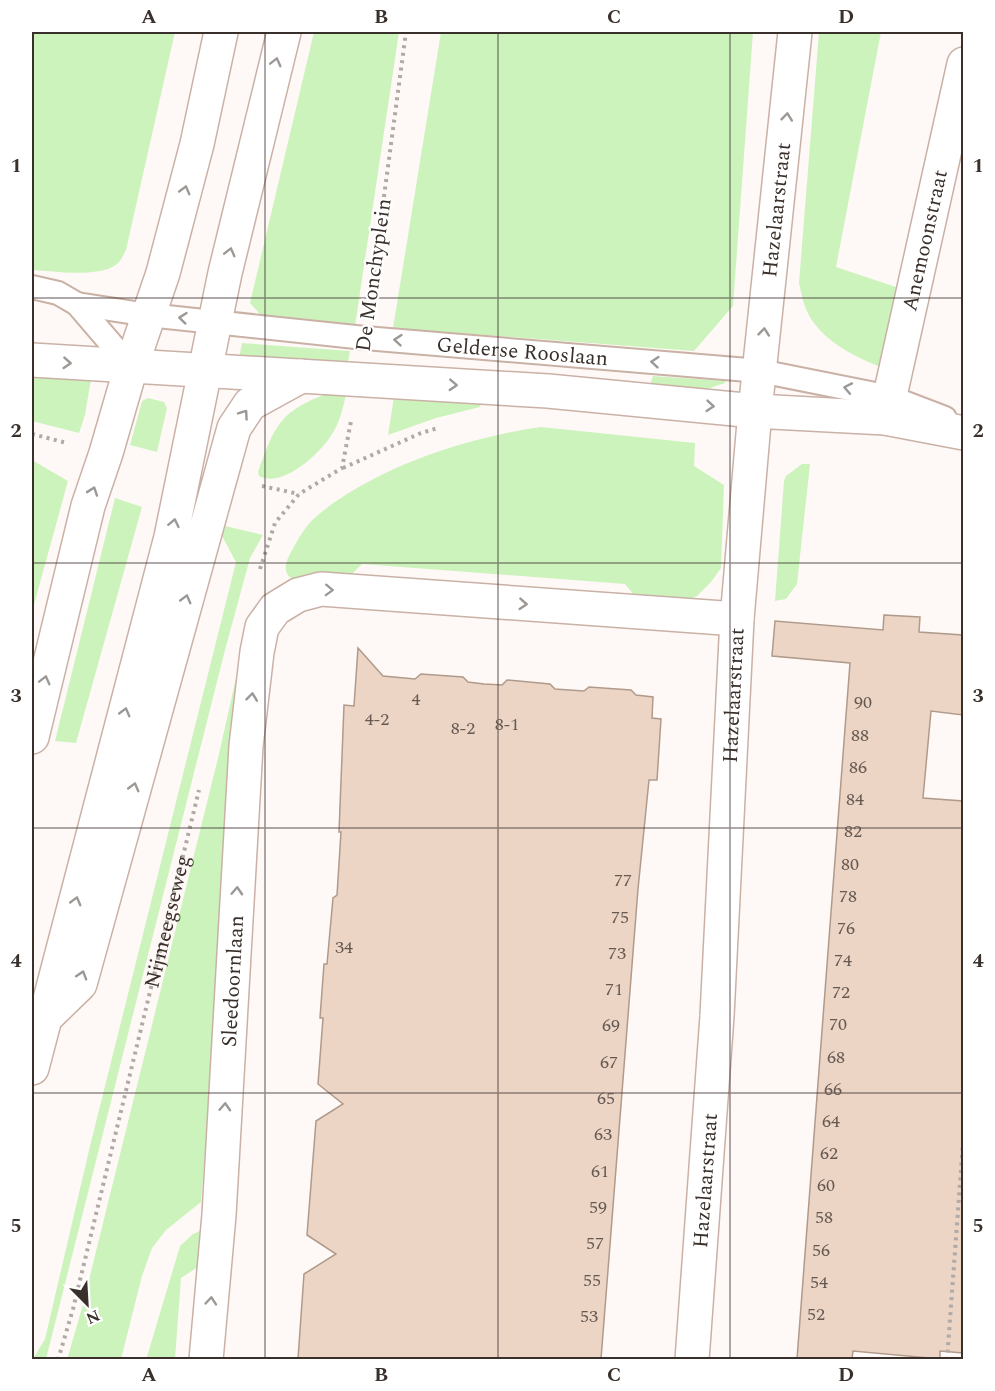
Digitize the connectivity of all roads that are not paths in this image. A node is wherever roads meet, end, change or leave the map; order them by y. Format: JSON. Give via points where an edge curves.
{"nodes":[{"id":1,"x":221,"y":32,"type":"edge"},
{"id":2,"x":284,"y":32,"type":"edge"},
{"id":3,"x":795,"y":32,"type":"edge"},
{"id":4,"x":963,"y":64,"type":"edge"},
{"id":5,"x":32,"y":287,"type":"edge"},
{"id":6,"x":77,"y":304,"type":"junction"},
{"id":7,"x":148,"y":315,"type":"junction"},
{"id":8,"x":216,"y":322,"type":"junction"},
{"id":9,"x":32,"y":360,"type":"edge"},
{"id":10,"x":131,"y":367,"type":"junction"},
{"id":11,"x":206,"y":371,"type":"junction"},
{"id":12,"x":760,"y":371,"type":"junction"},
{"id":13,"x":301,"y":376,"type":"junction"},
{"id":14,"x":887,"y":407,"type":"junction"},
{"id":15,"x":755,"y":411,"type":"junction"},
{"id":16,"x":963,"y":425,"type":"edge"},
{"id":17,"x":963,"y":433,"type":"edge"},
{"id":18,"x":737,"y":620,"type":"junction"},
{"id":19,"x":32,"y":737,"type":"edge"},
{"id":20,"x":45,"y":1018,"type":"junction"},
{"id":21,"x":32,"y":1068,"type":"edge"},
{"id":22,"x":206,"y":1359,"type":"edge"},
{"id":23,"x":692,"y":1359,"type":"edge"}],
"edges":[{"from":7,"to":1,"type":"street","one_way":true,"via":[[197,144]]},
{"from":8,"to":2,"type":"street","one_way":true},
{"from":12,"to":3,"type":"street","name":"Hazelaarstraat","one_way":true},
{"from":4,"to":14,"type":"street","name":"Anemoonstraat"},
{"from":5,"to":6,"type":"lane","via":[[58,293]]},
{"from":6,"to":7,"type":"lane","name":"Gelderse Rooslaan"},
{"from":6,"to":10,"type":"lane"},
{"from":8,"to":7,"type":"lane","name":"Gelderse Rooslaan","one_way":true},
{"from":7,"to":10,"type":"street"},
{"from":8,"to":11,"type":"street"},
{"from":12,"to":8,"type":"lane","name":"Gelderse Rooslaan","one_way":true},
{"from":9,"to":10,"type":"street","one_way":true},
{"from":10,"to":11,"type":"street"},
{"from":19,"to":10,"type":"street","one_way":true,"via":[[88,506]]},
{"from":11,"to":13,"type":"street","name":"Gelderse Rooslaan"},
{"from":20,"to":11,"type":"street","one_way":true,"via":[[171,537]]},
{"from":14,"to":12,"type":"lane","name":"Gelderse Rooslaan","one_way":true},
{"from":12,"to":15,"type":"street","name":"Hazelaarstraat"},
{"from":13,"to":15,"type":"street","name":"Gelderse Rooslaan","one_way":true,"via":[[548,391]]},
{"from":20,"to":13,"type":"street","one_way":true,"via":[[80,984],[234,428],[250,404]]},
{"from":14,"to":15,"type":"street","name":"Gelderse Rooslaan"},
{"from":14,"to":16,"type":"lane","name":"Gelderse Rooslaan"},
{"from":14,"to":17,"type":"street","name":"Gelderse Rooslaan"},
{"from":15,"to":18,"type":"street","name":"Hazelaarstraat"},
{"from":22,"to":18,"type":"street","name":"Sleedoornlaan","one_way":true,"via":[[219,1215],[246,746],[262,627],[275,609],[298,595],[321,589]]},
{"from":18,"to":23,"type":"street","name":"Hazelaarstraat","via":[[717,1016]]},
{"from":20,"to":21,"type":"street"}]}
